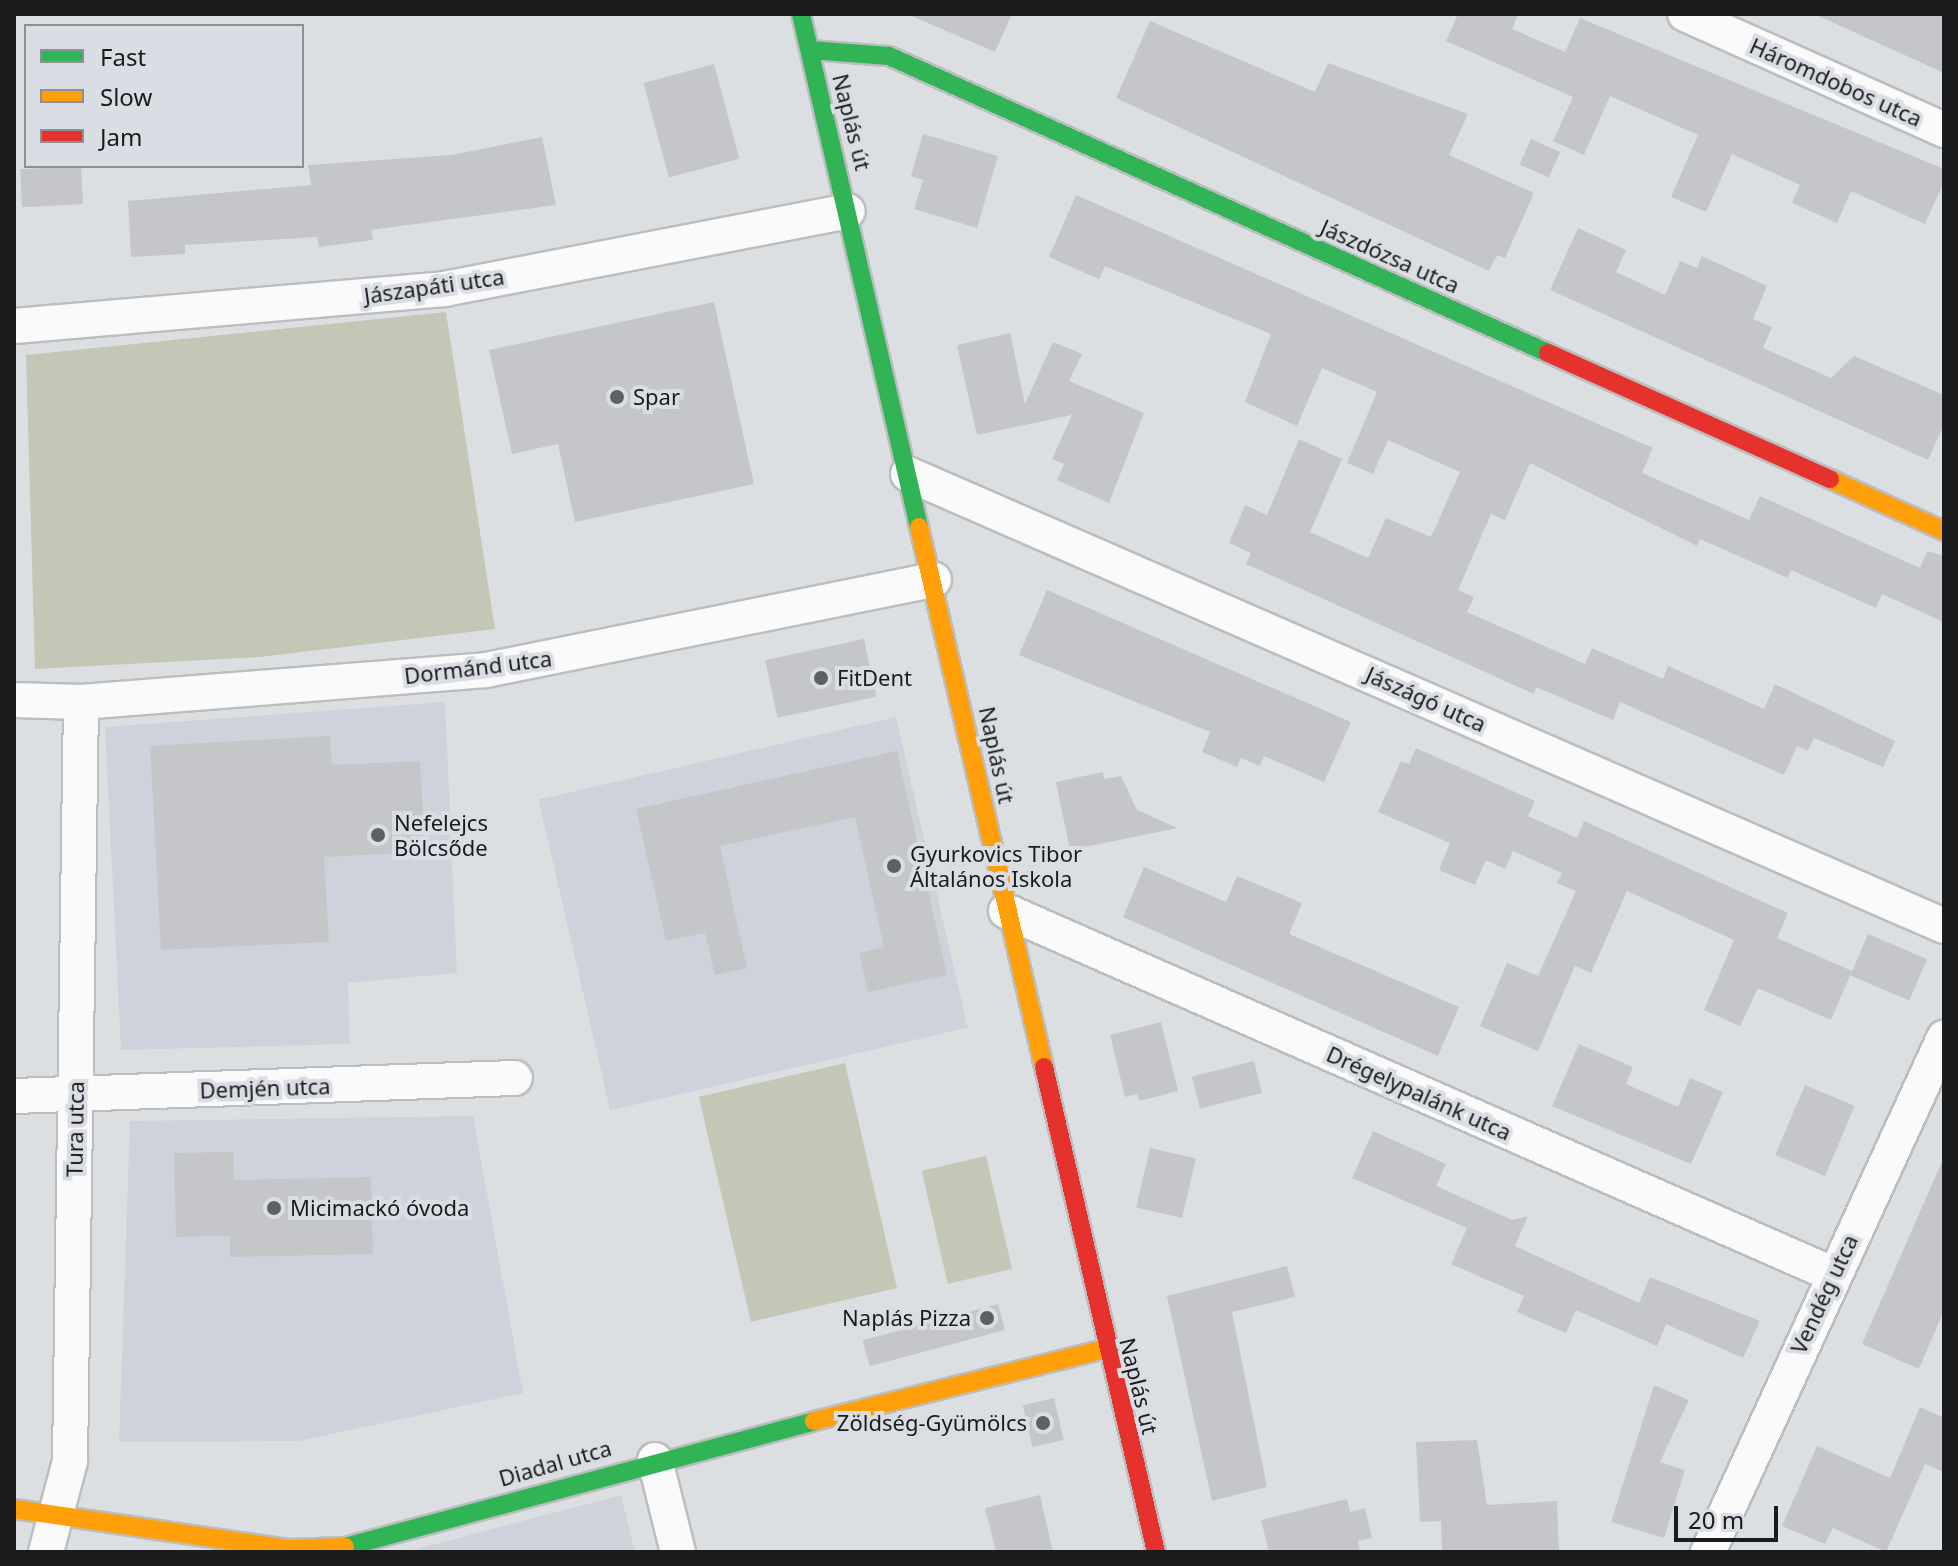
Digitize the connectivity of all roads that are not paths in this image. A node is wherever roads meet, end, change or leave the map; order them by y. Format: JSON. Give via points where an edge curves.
{"nodes":[{"id":1,"x":801,"y":14,"type":"edge"},
{"id":2,"x":1685,"y":14,"type":"edge"},
{"id":3,"x":810,"y":50,"type":"junction"},
{"id":4,"x":1944,"y":130,"type":"edge"},
{"id":5,"x":848,"y":211,"type":"junction"},
{"id":6,"x":14,"y":326,"type":"edge"},
{"id":7,"x":908,"y":474,"type":"junction"},
{"id":8,"x":1944,"y":531,"type":"edge"},
{"id":9,"x":934,"y":580,"type":"junction"},
{"id":10,"x":14,"y":700,"type":"edge"},
{"id":11,"x":81,"y":702,"type":"junction"},
{"id":12,"x":1006,"y":911,"type":"junction"},
{"id":13,"x":1944,"y":926,"type":"edge"},
{"id":14,"x":1944,"y":1038,"type":"edge"},
{"id":15,"x":515,"y":1078,"type":"dead end"},
{"id":16,"x":75,"y":1095,"type":"junction"},
{"id":17,"x":14,"y":1096,"type":"edge"},
{"id":18,"x":1832,"y":1274,"type":"junction"},
{"id":19,"x":1104,"y":1349,"type":"junction"},
{"id":20,"x":655,"y":1460,"type":"junction"},
{"id":21,"x":14,"y":1509,"type":"edge"},
{"id":22,"x":59,"y":1513,"type":"junction"},
{"id":23,"x":46,"y":1552,"type":"edge"},
{"id":24,"x":678,"y":1552,"type":"edge"},
{"id":25,"x":1156,"y":1552,"type":"edge"},
{"id":26,"x":1708,"y":1552,"type":"edge"}],
"edges":[{"from":1,"to":3,"type":"street","name":"Naplás út"},
{"from":2,"to":4,"type":"street","name":"Háromdobos utca"},
{"from":3,"to":5,"type":"street","name":"Naplás út"},
{"from":3,"to":8,"type":"street","name":"Jászdózsa utca","via":[[889,56]]},
{"from":5,"to":6,"type":"street","name":"Jászapáti utca","via":[[444,289]]},
{"from":5,"to":7,"type":"street","name":"Naplás út"},
{"from":7,"to":9,"type":"street","name":"Naplás út"},
{"from":7,"to":13,"type":"street","name":"Jászágó utca"},
{"from":9,"to":11,"type":"street","name":"Dormánd utca","via":[[486,670]]},
{"from":9,"to":12,"type":"street","name":"Naplás út"},
{"from":10,"to":11,"type":"street","name":"Dormánd utca"},
{"from":11,"to":16,"type":"street","name":"Tura utca"},
{"from":12,"to":18,"type":"street","name":"Drégelypalánk utca"},
{"from":12,"to":19,"type":"street","name":"Naplás út"},
{"from":14,"to":18,"type":"street","name":"Vendég utca"},
{"from":15,"to":16,"type":"street","name":"Demjén utca"},
{"from":16,"to":17,"type":"street","name":"Demjén utca"},
{"from":16,"to":22,"type":"street","name":"Tura utca","via":[[70,1461]]},
{"from":18,"to":26,"type":"street","name":"Vendég utca"},
{"from":19,"to":20,"type":"street","name":"Diadal utca"},
{"from":19,"to":25,"type":"street","name":"Naplás út"},
{"from":20,"to":22,"type":"street","name":"Diadal utca","via":[[365,1546],[288,1549]]},
{"from":20,"to":24,"type":"street"},
{"from":21,"to":22,"type":"street","name":"Diadal utca"},
{"from":22,"to":23,"type":"street","name":"Tura utca"}]}
